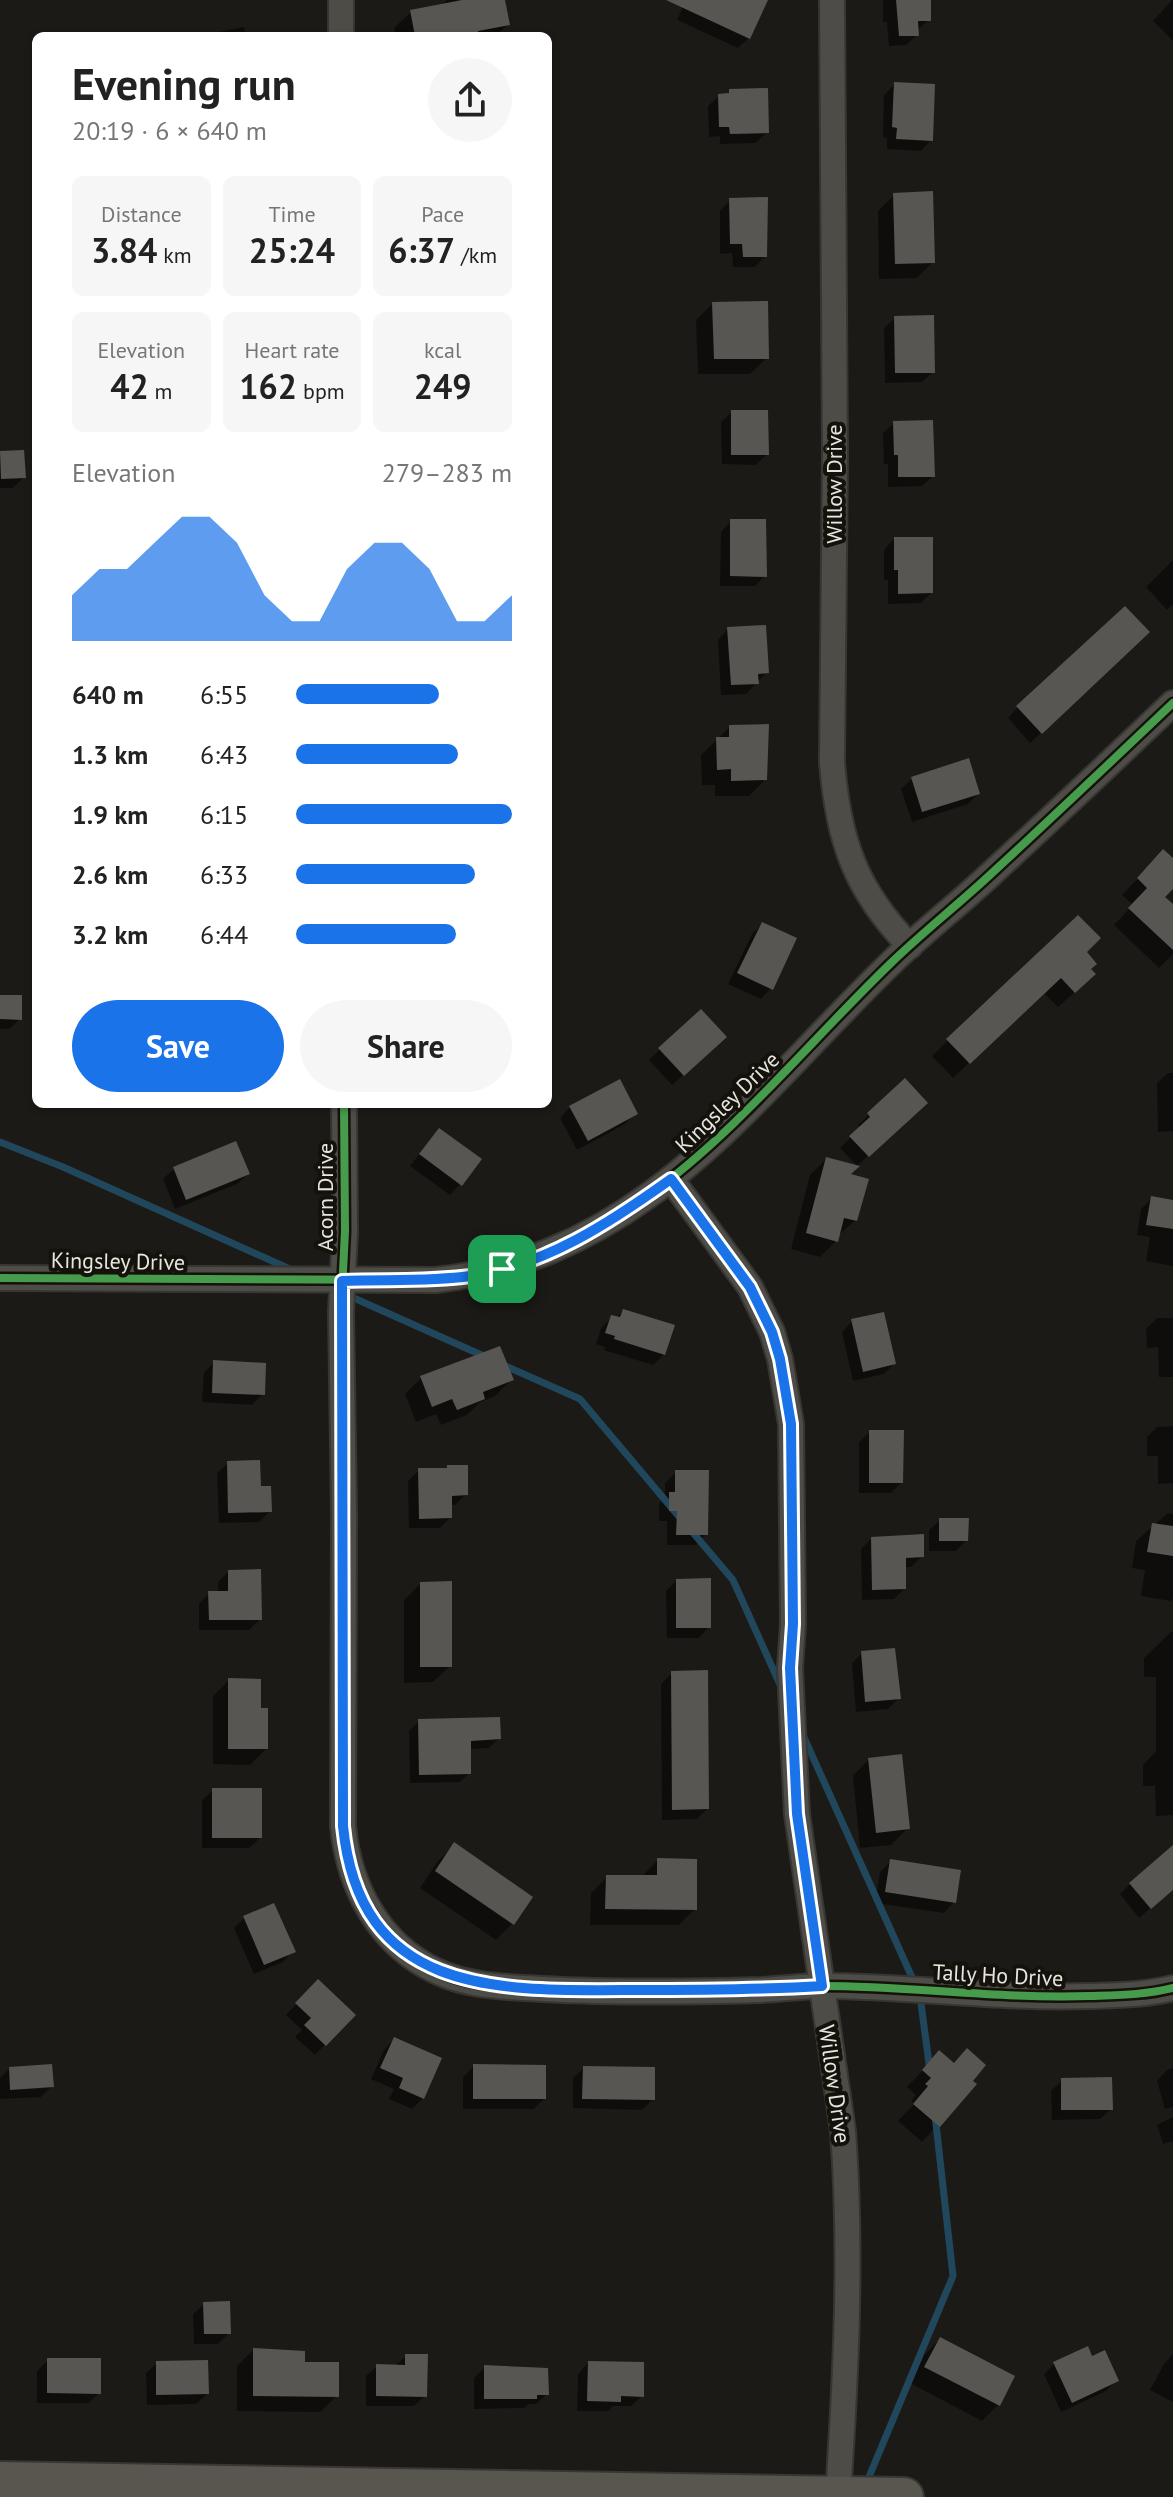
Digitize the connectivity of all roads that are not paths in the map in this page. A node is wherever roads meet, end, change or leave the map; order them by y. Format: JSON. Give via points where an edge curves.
{"nodes":[{"id":1,"x":341,"y":0,"type":"edge"},
{"id":2,"x":832,"y":0,"type":"edge"},
{"id":3,"x":341,"y":32,"type":"edge"},
{"id":4,"x":1173,"y":703,"type":"edge"},
{"id":5,"x":910,"y":946,"type":"junction"},
{"id":6,"x":344,"y":1108,"type":"edge"},
{"id":7,"x":671,"y":1179,"type":"junction"},
{"id":8,"x":0,"y":1278,"type":"edge"},
{"id":9,"x":342,"y":1281,"type":"junction"},
{"id":10,"x":822,"y":1986,"type":"junction"},
{"id":11,"x":1173,"y":1988,"type":"edge"},
{"id":12,"x":0,"y":2481,"type":"edge"},
{"id":13,"x":838,"y":2495,"type":"edge"},
{"id":14,"x":904,"y":2497,"type":"edge"}],
"edges":[{"from":1,"to":3,"type":"street"},
{"from":2,"to":5,"type":"street","name":"Willow Drive","via":[[833,775],[853,865],[864,889]]},
{"from":4,"to":5,"type":"street","name":"Kingsley Drive"},
{"from":5,"to":7,"type":"street","name":"Kingsley Drive","via":[[728,1130]]},
{"from":6,"to":9,"type":"street","name":"Acorn Drive"},
{"from":7,"to":9,"type":"street","name":"Kingsley Drive","via":[[595,1231],[502,1269],[436,1280]]},
{"from":7,"to":10,"type":"street","name":"Willow Drive","via":[[750,1287],[780,1359],[791,1424],[790,1668],[797,1814]]},
{"from":8,"to":9,"type":"street","name":"Kingsley Drive"},
{"from":9,"to":10,"type":"street","name":"Acorn Drive","via":[[343,1826],[351,1871],[380,1927],[415,1960],[440,1973],[502,1987],[576,1991]]},
{"from":10,"to":11,"type":"street","name":"Tally Ho Drive","via":[[1057,1997],[1145,1995]]},
{"from":10,"to":13,"type":"street","name":"Willow Drive","via":[[846,2173],[845,2390]]},
{"from":12,"to":13,"type":"main road"},
{"from":13,"to":14,"type":"main road"}]}
